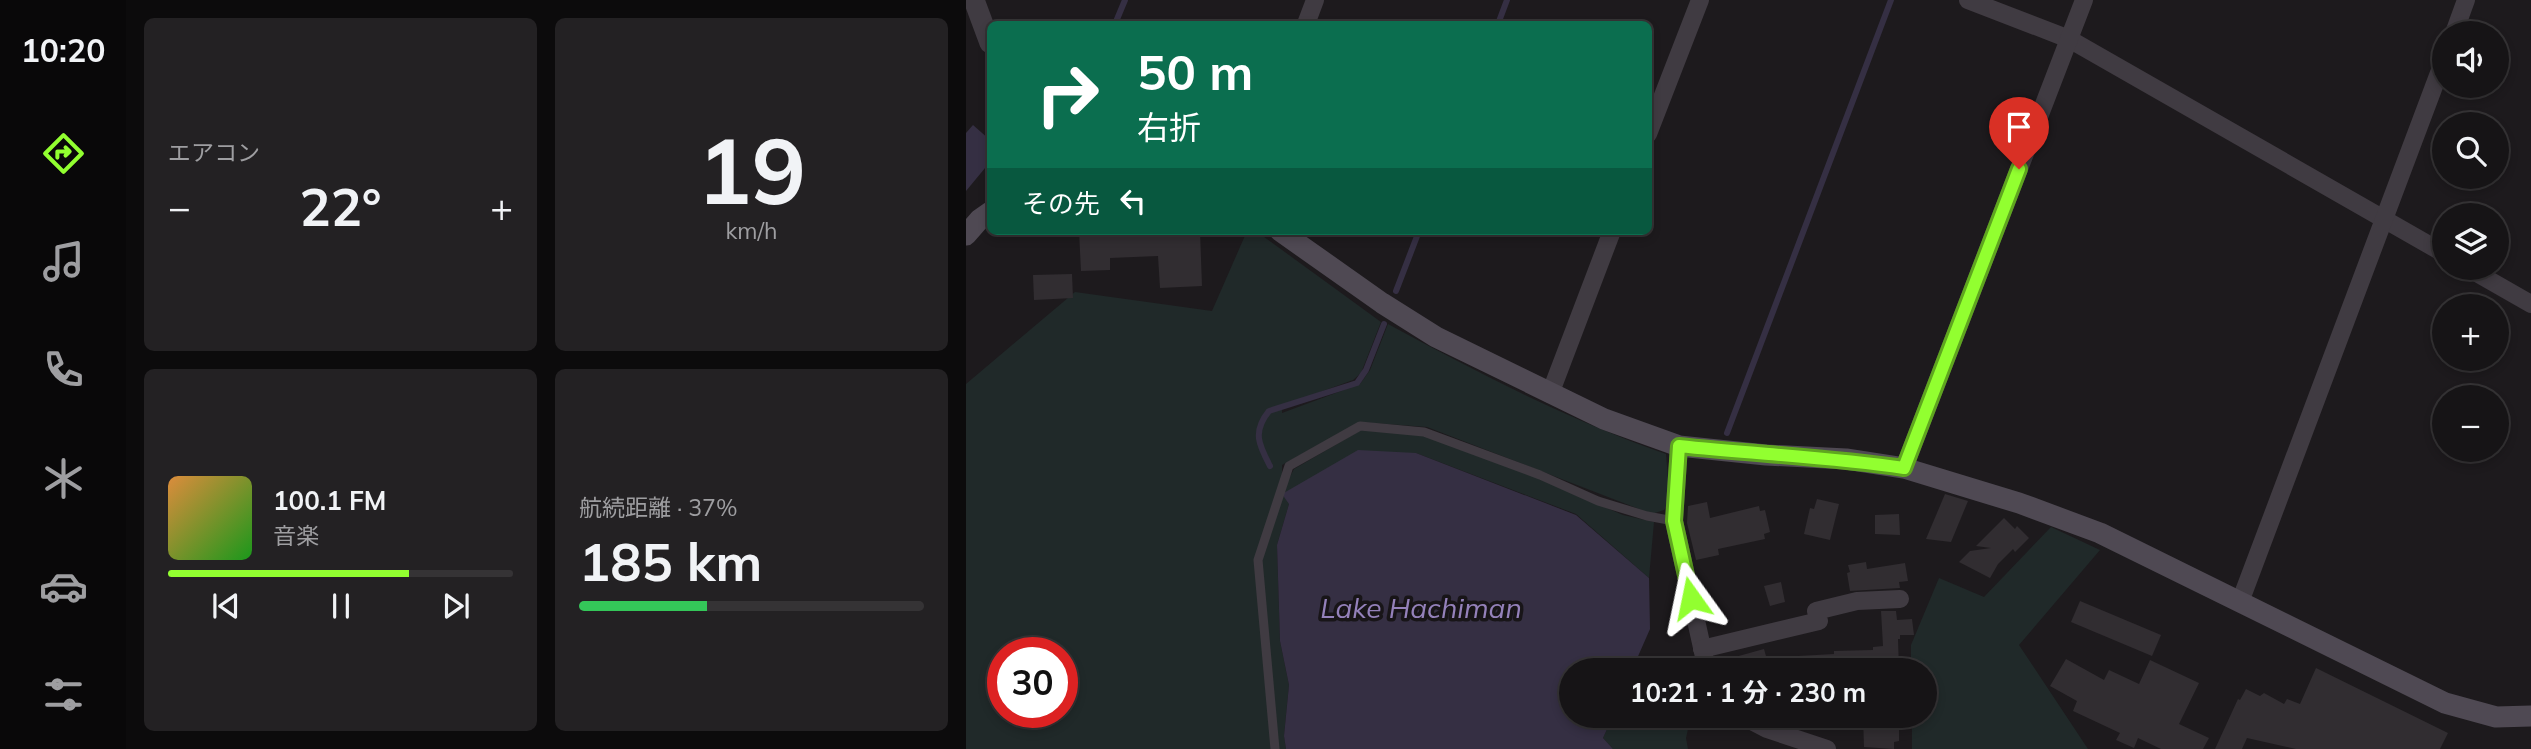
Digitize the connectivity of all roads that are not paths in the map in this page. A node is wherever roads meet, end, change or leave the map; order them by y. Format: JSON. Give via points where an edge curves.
{"nodes":[{"id":1,"x":974,"y":0,"type":"edge"},
{"id":2,"x":1315,"y":0,"type":"edge"},
{"id":3,"x":1700,"y":0,"type":"edge"},
{"id":4,"x":1968,"y":0,"type":"edge"},
{"id":5,"x":2084,"y":0,"type":"edge"},
{"id":6,"x":2466,"y":0,"type":"edge"},
{"id":7,"x":1307,"y":21,"type":"edge"},
{"id":8,"x":2458,"y":21,"type":"edge"},
{"id":9,"x":987,"y":35,"type":"edge"},
{"id":10,"x":2069,"y":39,"type":"junction"},
{"id":11,"x":2432,"y":92,"type":"edge"},
{"id":12,"x":1652,"y":124,"type":"edge"},
{"id":13,"x":987,"y":214,"type":"edge"},
{"id":14,"x":2384,"y":219,"type":"junction"},
{"id":15,"x":966,"y":235,"type":"edge"},
{"id":16,"x":1286,"y":235,"type":"edge"},
{"id":17,"x":1610,"y":235,"type":"edge"},
{"id":18,"x":2432,"y":247,"type":"edge"},
{"id":19,"x":2489,"y":280,"type":"edge"},
{"id":20,"x":2531,"y":304,"type":"edge"},
{"id":21,"x":1550,"y":394,"type":"junction"},
{"id":22,"x":1679,"y":446,"type":"junction"},
{"id":23,"x":1904,"y":468,"type":"junction"},
{"id":24,"x":1674,"y":521,"type":"junction"},
{"id":25,"x":1900,"y":598,"type":"dead end"},
{"id":26,"x":2240,"y":602,"type":"junction"},
{"id":27,"x":1702,"y":649,"type":"junction"},
{"id":28,"x":1704,"y":658,"type":"edge"},
{"id":29,"x":2531,"y":716,"type":"edge"},
{"id":30,"x":1765,"y":728,"type":"edge"},
{"id":31,"x":1275,"y":749,"type":"edge"},
{"id":32,"x":1827,"y":749,"type":"edge"}],
"edges":[{"from":1,"to":9,"type":"street"},
{"from":2,"to":7,"type":"street"},
{"from":3,"to":12,"type":"street"},
{"from":4,"to":10,"type":"street"},
{"from":5,"to":10,"type":"street"},
{"from":6,"to":8,"type":"street"},
{"from":10,"to":14,"type":"street"},
{"from":10,"to":23,"type":"street"},
{"from":11,"to":14,"type":"street"},
{"from":13,"to":15,"type":"main road"},
{"from":14,"to":18,"type":"street"},
{"from":14,"to":26,"type":"street"},
{"from":16,"to":21,"type":"main road","via":[[1436,337]]},
{"from":17,"to":21,"type":"street"},
{"from":19,"to":20,"type":"street"},
{"from":21,"to":22,"type":"main road"},
{"from":22,"to":23,"type":"main road"},
{"from":22,"to":24,"type":"street"},
{"from":23,"to":26,"type":"main road","via":[[2099,533]]},
{"from":24,"to":27,"type":"street"},
{"from":24,"to":31,"type":"lane","via":[[1598,501],[1424,432],[1360,426],[1289,466],[1258,560]]},
{"from":25,"to":27,"type":"street","via":[[1857,601],[1816,611],[1819,621]]},
{"from":26,"to":29,"type":"main road","via":[[2445,703],[2496,717]]},
{"from":27,"to":28,"type":"street"},
{"from":30,"to":32,"type":"street"}]}
